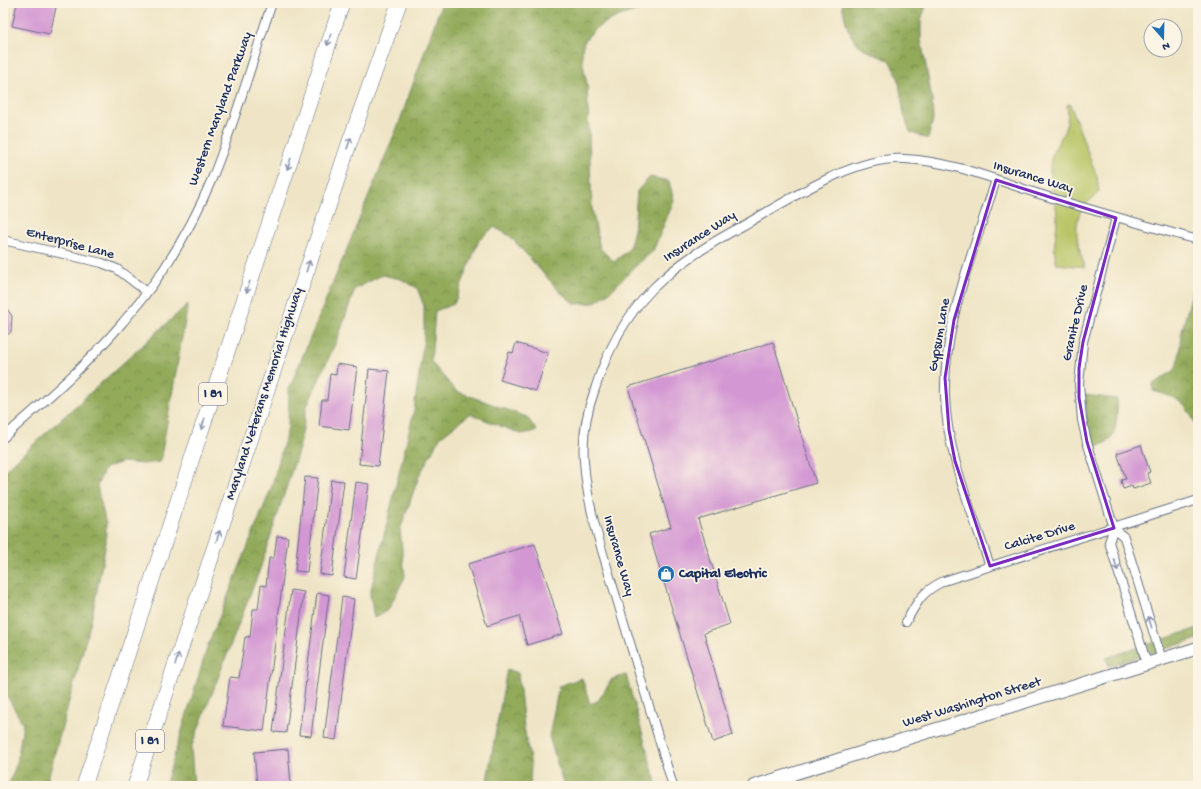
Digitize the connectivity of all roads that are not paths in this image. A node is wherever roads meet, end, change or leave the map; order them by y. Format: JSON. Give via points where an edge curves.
{"nodes":[{"id":1,"x":272,"y":3,"type":"edge"},
{"id":2,"x":342,"y":3,"type":"edge"},
{"id":3,"x":399,"y":3,"type":"edge"},
{"id":4,"x":996,"y":180,"type":"junction"},
{"id":5,"x":1116,"y":218,"type":"junction"},
{"id":6,"x":3,"y":240,"type":"edge"},
{"id":7,"x":1198,"y":240,"type":"edge"},
{"id":8,"x":147,"y":292,"type":"junction"},
{"id":9,"x":3,"y":438,"type":"edge"},
{"id":10,"x":1198,"y":500,"type":"edge"},
{"id":11,"x":1114,"y":528,"type":"junction"},
{"id":12,"x":990,"y":566,"type":"junction"},
{"id":13,"x":906,"y":622,"type":"dead end"},
{"id":14,"x":1198,"y":648,"type":"edge"},
{"id":15,"x":1162,"y":660,"type":"junction"},
{"id":16,"x":1148,"y":664,"type":"junction"},
{"id":17,"x":791,"y":781,"type":"edge"},
{"id":18,"x":84,"y":786,"type":"edge"},
{"id":19,"x":135,"y":786,"type":"edge"},
{"id":20,"x":673,"y":786,"type":"edge"},
{"id":21,"x":754,"y":786,"type":"edge"}],
"edges":[{"from":1,"to":8,"type":"street","name":"Western Maryland Parkway","via":[[211,182],[171,257]]},
{"from":2,"to":18,"type":"highway","number":"I 81","one_way":true},
{"from":19,"to":3,"type":"highway","name":"Maryland Veterans Memorial Highway","number":"I 81","one_way":true,"via":[[344,159]]},
{"from":4,"to":5,"type":"street","name":"Insurance Way"},
{"from":4,"to":12,"type":"street","name":"Gypsum Lane","via":[[954,320],[945,378],[945,398],[955,461]]},
{"from":4,"to":20,"type":"street","name":"Insurance Way","via":[[941,164],[904,158],[869,162],[780,204],[689,257],[647,294],[623,323],[591,400],[585,430],[584,458],[592,516]]},
{"from":5,"to":7,"type":"street","name":"Insurance Way"},
{"from":5,"to":11,"type":"street","name":"Granite Drive","via":[[1083,342],[1079,384],[1087,442]]},
{"from":6,"to":8,"type":"street","name":"Enterprise Lane","via":[[102,263],[117,269]]},
{"from":8,"to":9,"type":"street","name":"Western Maryland Parkway","via":[[95,353]]},
{"from":10,"to":11,"type":"street","name":"Calcite Drive"},
{"from":11,"to":12,"type":"street","name":"Calcite Drive"},
{"from":15,"to":11,"type":"street","name":"Granite Drive","one_way":true,"via":[[1124,537]]},
{"from":11,"to":16,"type":"street","name":"Granite Drive","one_way":true,"via":[[1109,542]]},
{"from":12,"to":13,"type":"street","name":"Calcite Drive","via":[[934,585],[921,596]]},
{"from":14,"to":15,"type":"main road","name":"West Washington Street"},
{"from":15,"to":16,"type":"main road","name":"West Washington Street"},
{"from":16,"to":17,"type":"main road","name":"West Washington Street"},
{"from":17,"to":21,"type":"main road","name":"West Washington Street"}]}
